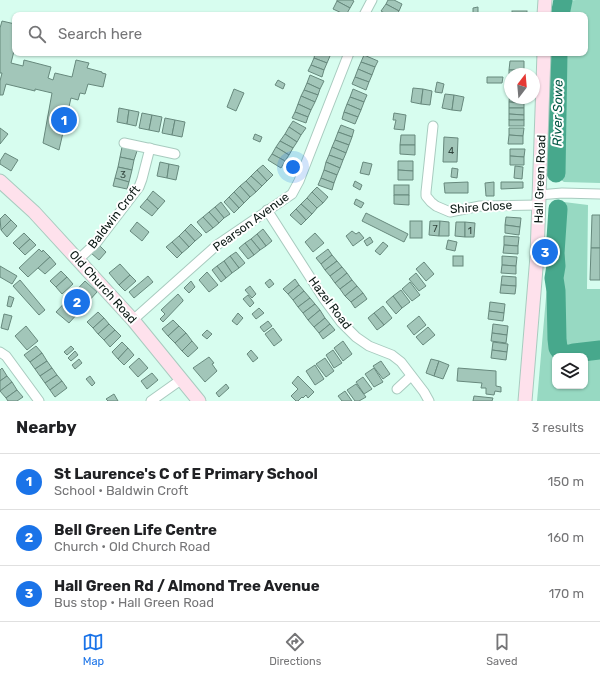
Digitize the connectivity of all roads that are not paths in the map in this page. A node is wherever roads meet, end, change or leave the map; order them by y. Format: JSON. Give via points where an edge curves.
{"nodes":[{"id":1,"x":372,"y":0,"type":"edge"},
{"id":2,"x":545,"y":0,"type":"edge"},
{"id":3,"x":366,"y":12,"type":"edge"},
{"id":4,"x":544,"y":12,"type":"edge"},
{"id":5,"x":348,"y":56,"type":"edge"},
{"id":6,"x":544,"y":56,"type":"edge"},
{"id":7,"x":433,"y":126,"type":"dead end"},
{"id":8,"x":124,"y":142,"type":"dead end"},
{"id":9,"x":150,"y":148,"type":"junction"},
{"id":10,"x":175,"y":154,"type":"dead end"},
{"id":11,"x":0,"y":180,"type":"edge"},
{"id":12,"x":600,"y":194,"type":"edge"},
{"id":13,"x":539,"y":200,"type":"junction"},
{"id":14,"x":267,"y":210,"type":"junction"},
{"id":15,"x":78,"y":260,"type":"junction"},
{"id":16,"x":133,"y":320,"type":"junction"},
{"id":17,"x":0,"y":352,"type":"edge"},
{"id":18,"x":411,"y":376,"type":"junction"},
{"id":19,"x":182,"y":379,"type":"junction"},
{"id":20,"x":397,"y":389,"type":"dead end"},
{"id":21,"x":38,"y":401,"type":"edge"},
{"id":22,"x":151,"y":401,"type":"edge"},
{"id":23,"x":199,"y":401,"type":"edge"},
{"id":24,"x":429,"y":401,"type":"edge"},
{"id":25,"x":525,"y":401,"type":"edge"}],
"edges":[{"from":1,"to":3,"type":"street"},
{"from":2,"to":4,"type":"main road"},
{"from":5,"to":14,"type":"street","name":"Pearson Avenue","via":[[296,188],[292,194]]},
{"from":6,"to":13,"type":"main road","name":"Hall Green Road"},
{"from":7,"to":13,"type":"street","name":"Shire Close","via":[[426,196],[436,206],[450,212]]},
{"from":8,"to":9,"type":"street"},
{"from":9,"to":10,"type":"street"},
{"from":9,"to":15,"type":"street","name":"Baldwin Croft","via":[[138,187],[97,242]]},
{"from":11,"to":15,"type":"main road","name":"Old Church Road","via":[[34,212]]},
{"from":12,"to":13,"type":"street","via":[[562,193]]},
{"from":13,"to":25,"type":"main road","name":"Hall Green Road"},
{"from":14,"to":16,"type":"street","name":"Pearson Avenue","via":[[217,245]]},
{"from":14,"to":18,"type":"street","name":"Hazel Road","via":[[340,322],[369,346],[392,355]]},
{"from":15,"to":16,"type":"main road","name":"Old Church Road"},
{"from":16,"to":19,"type":"main road","name":"Old Church Road"},
{"from":17,"to":21,"type":"street","via":[[6,356]]},
{"from":18,"to":20,"type":"street"},
{"from":18,"to":24,"type":"street","name":"Hazel Road"},
{"from":19,"to":22,"type":"street"},
{"from":19,"to":23,"type":"main road","name":"Old Church Road"}]}
